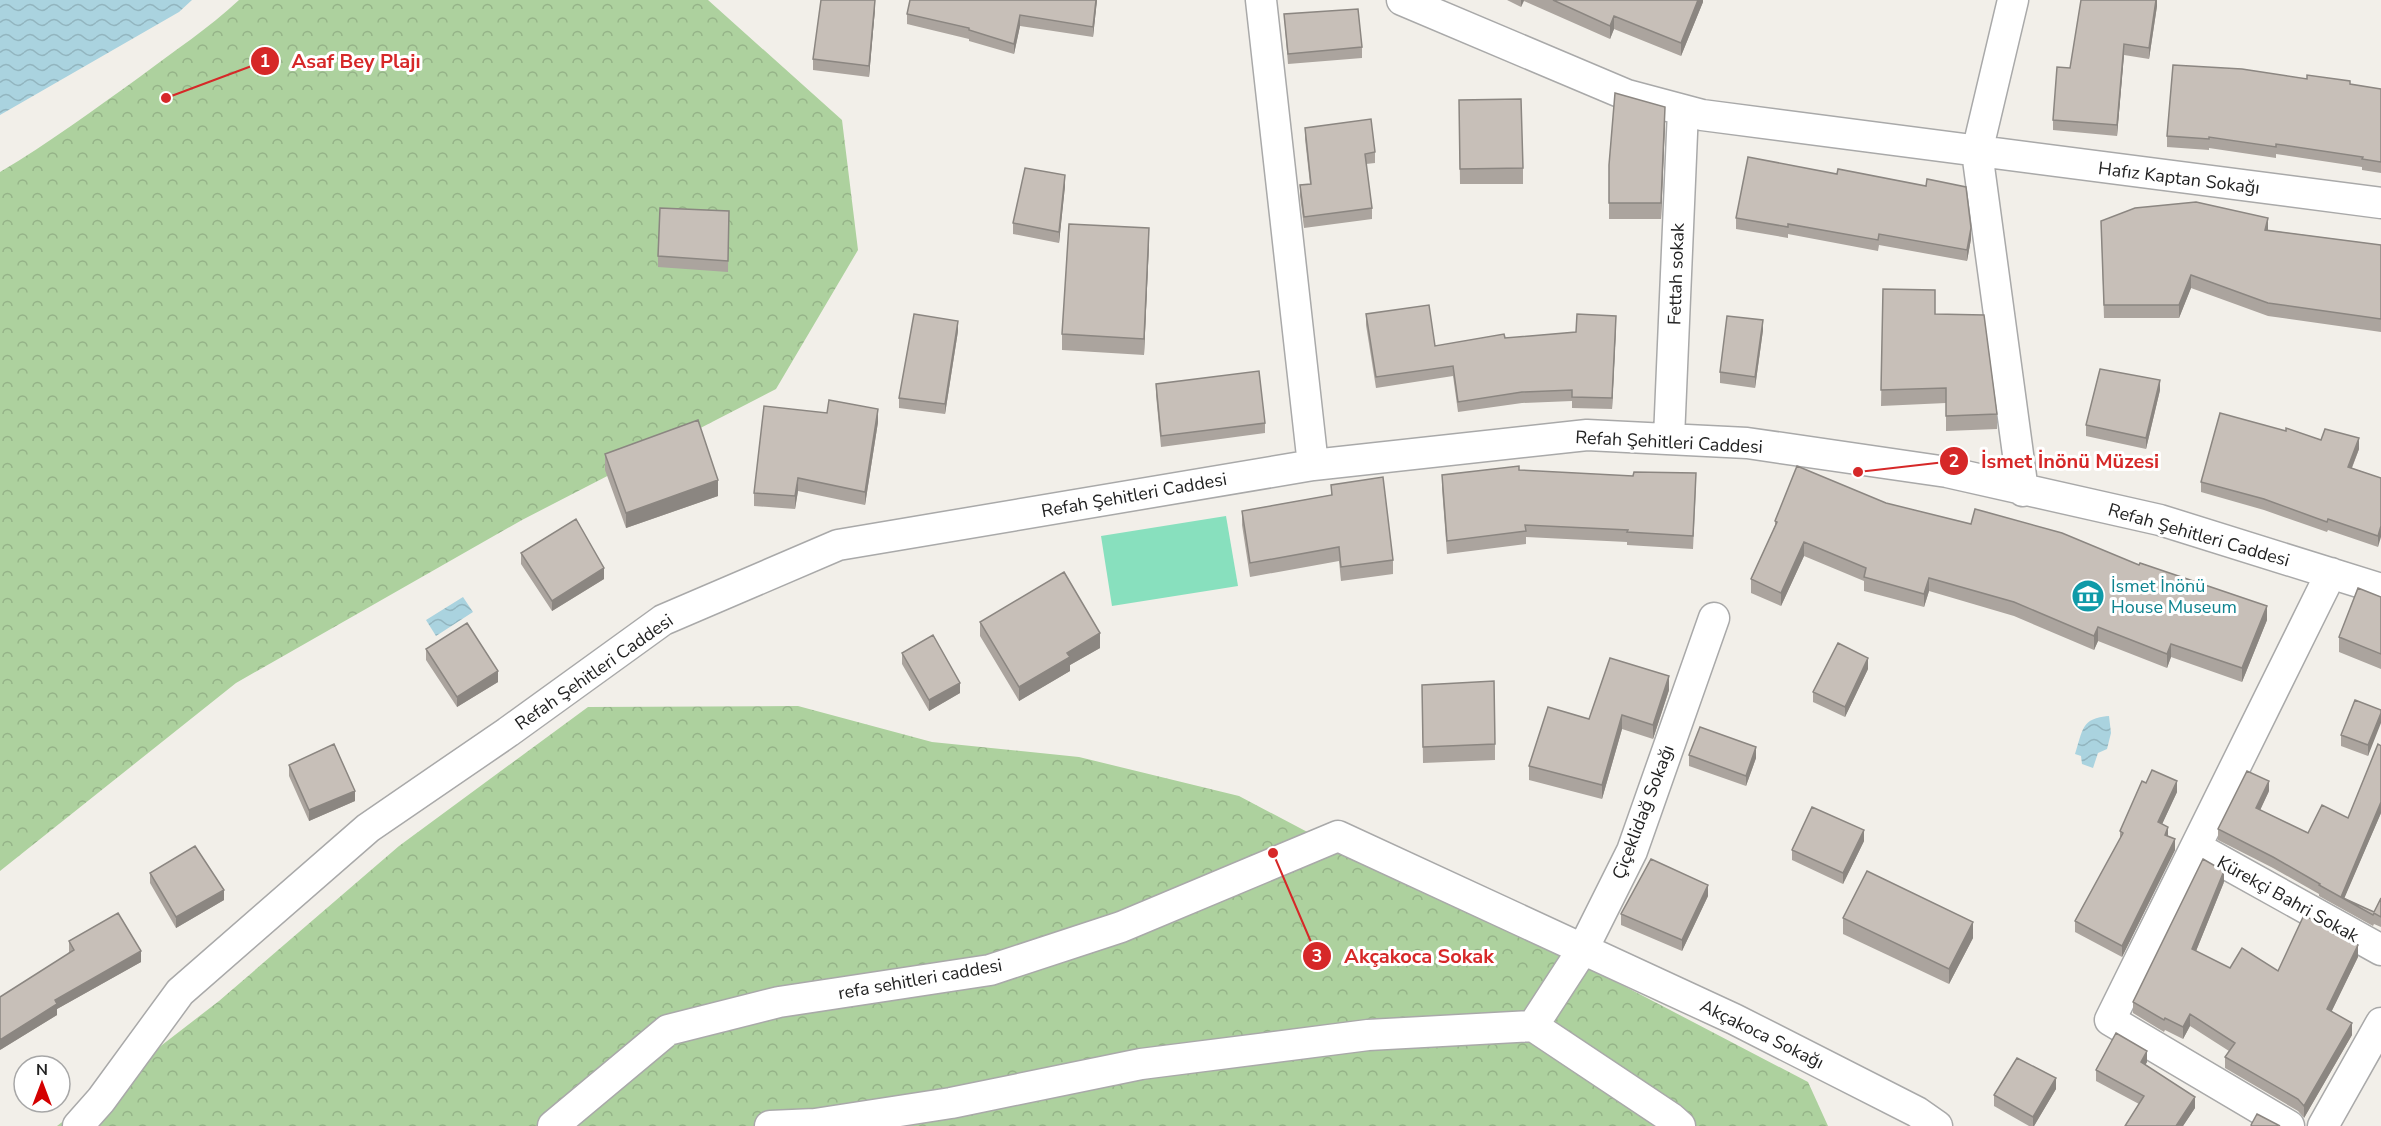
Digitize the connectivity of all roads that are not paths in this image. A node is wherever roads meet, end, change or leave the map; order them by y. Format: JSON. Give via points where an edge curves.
{"nodes":[{"id":1,"x":1261,"y":0,"type":"edge"},
{"id":2,"x":1402,"y":0,"type":"edge"},
{"id":3,"x":2013,"y":0,"type":"edge"},
{"id":4,"x":1683,"y":110,"type":"junction"},
{"id":5,"x":1977,"y":152,"type":"junction"},
{"id":6,"x":2381,"y":203,"type":"edge"},
{"id":7,"x":1670,"y":438,"type":"junction"},
{"id":8,"x":1313,"y":465,"type":"junction"},
{"id":9,"x":2024,"y":491,"type":"junction"},
{"id":10,"x":2331,"y":573,"type":"junction"},
{"id":11,"x":2381,"y":589,"type":"edge"},
{"id":12,"x":1714,"y":618,"type":"dead end"},
{"id":13,"x":1338,"y":836,"type":"joint"},
{"id":14,"x":2196,"y":847,"type":"junction"},
{"id":15,"x":1583,"y":949,"type":"junction"},
{"id":16,"x":2381,"y":950,"type":"edge"},
{"id":17,"x":2381,"y":1023,"type":"edge"},
{"id":18,"x":1533,"y":1026,"type":"junction"},
{"id":19,"x":78,"y":1126,"type":"edge"},
{"id":20,"x":553,"y":1126,"type":"edge"},
{"id":21,"x":770,"y":1126,"type":"edge"},
{"id":22,"x":1680,"y":1126,"type":"edge"},
{"id":23,"x":1937,"y":1126,"type":"edge"},
{"id":24,"x":2289,"y":1126,"type":"edge"},
{"id":25,"x":2323,"y":1126,"type":"edge"}],
"edges":[{"from":1,"to":8,"type":"street"},
{"from":2,"to":4,"type":"street","name":"Hafız Kaptan Sokağı","via":[[1627,95]]},
{"from":3,"to":5,"type":"street"},
{"from":4,"to":5,"type":"street","name":"Hafız Kaptan Sokağı"},
{"from":4,"to":7,"type":"street","name":"Fettah sokak"},
{"from":5,"to":6,"type":"street","name":"Hafız Kaptan Sokağı"},
{"from":5,"to":9,"type":"street"},
{"from":7,"to":8,"type":"street","name":"Refah Şehitleri Caddesi","via":[[1587,435]]},
{"from":7,"to":9,"type":"street","name":"Refah Şehitleri Caddesi","via":[[1746,443],[1947,472]]},
{"from":8,"to":19,"type":"street","name":"Refah Şehitleri Caddesi","via":[[838,545],[663,620],[368,828],[180,992],[101,1101]]},
{"from":9,"to":10,"type":"street","name":"Refah Şehitleri Caddesi","via":[[2160,520]]},
{"from":10,"to":11,"type":"street","name":"Refah Şehitleri Caddesi"},
{"from":10,"to":14,"type":"street"},
{"from":12,"to":15,"type":"street","name":"Çiçeklidağ Sokağı","via":[[1632,851]]},
{"from":13,"to":15,"type":"street","name":"Akçakoca Sokağı"},
{"from":13,"to":20,"type":"street","name":"refa sehitleri caddesi","via":[[1121,927],[990,970],[778,1002],[668,1030]]},
{"from":14,"to":16,"type":"street","name":"Kürekçi Bahri Sokak"},
{"from":14,"to":24,"type":"street","via":[[2110,1020]]},
{"from":15,"to":18,"type":"street","name":"Çiçeklidağ Sokağı"},
{"from":15,"to":23,"type":"street","name":"Akçakoca Sokağı","via":[[1734,1018]]},
{"from":17,"to":25,"type":"street"},
{"from":18,"to":21,"type":"street","via":[[1368,1035],[1163,1061],[951,1104],[815,1124]]},
{"from":18,"to":22,"type":"street"}]}
